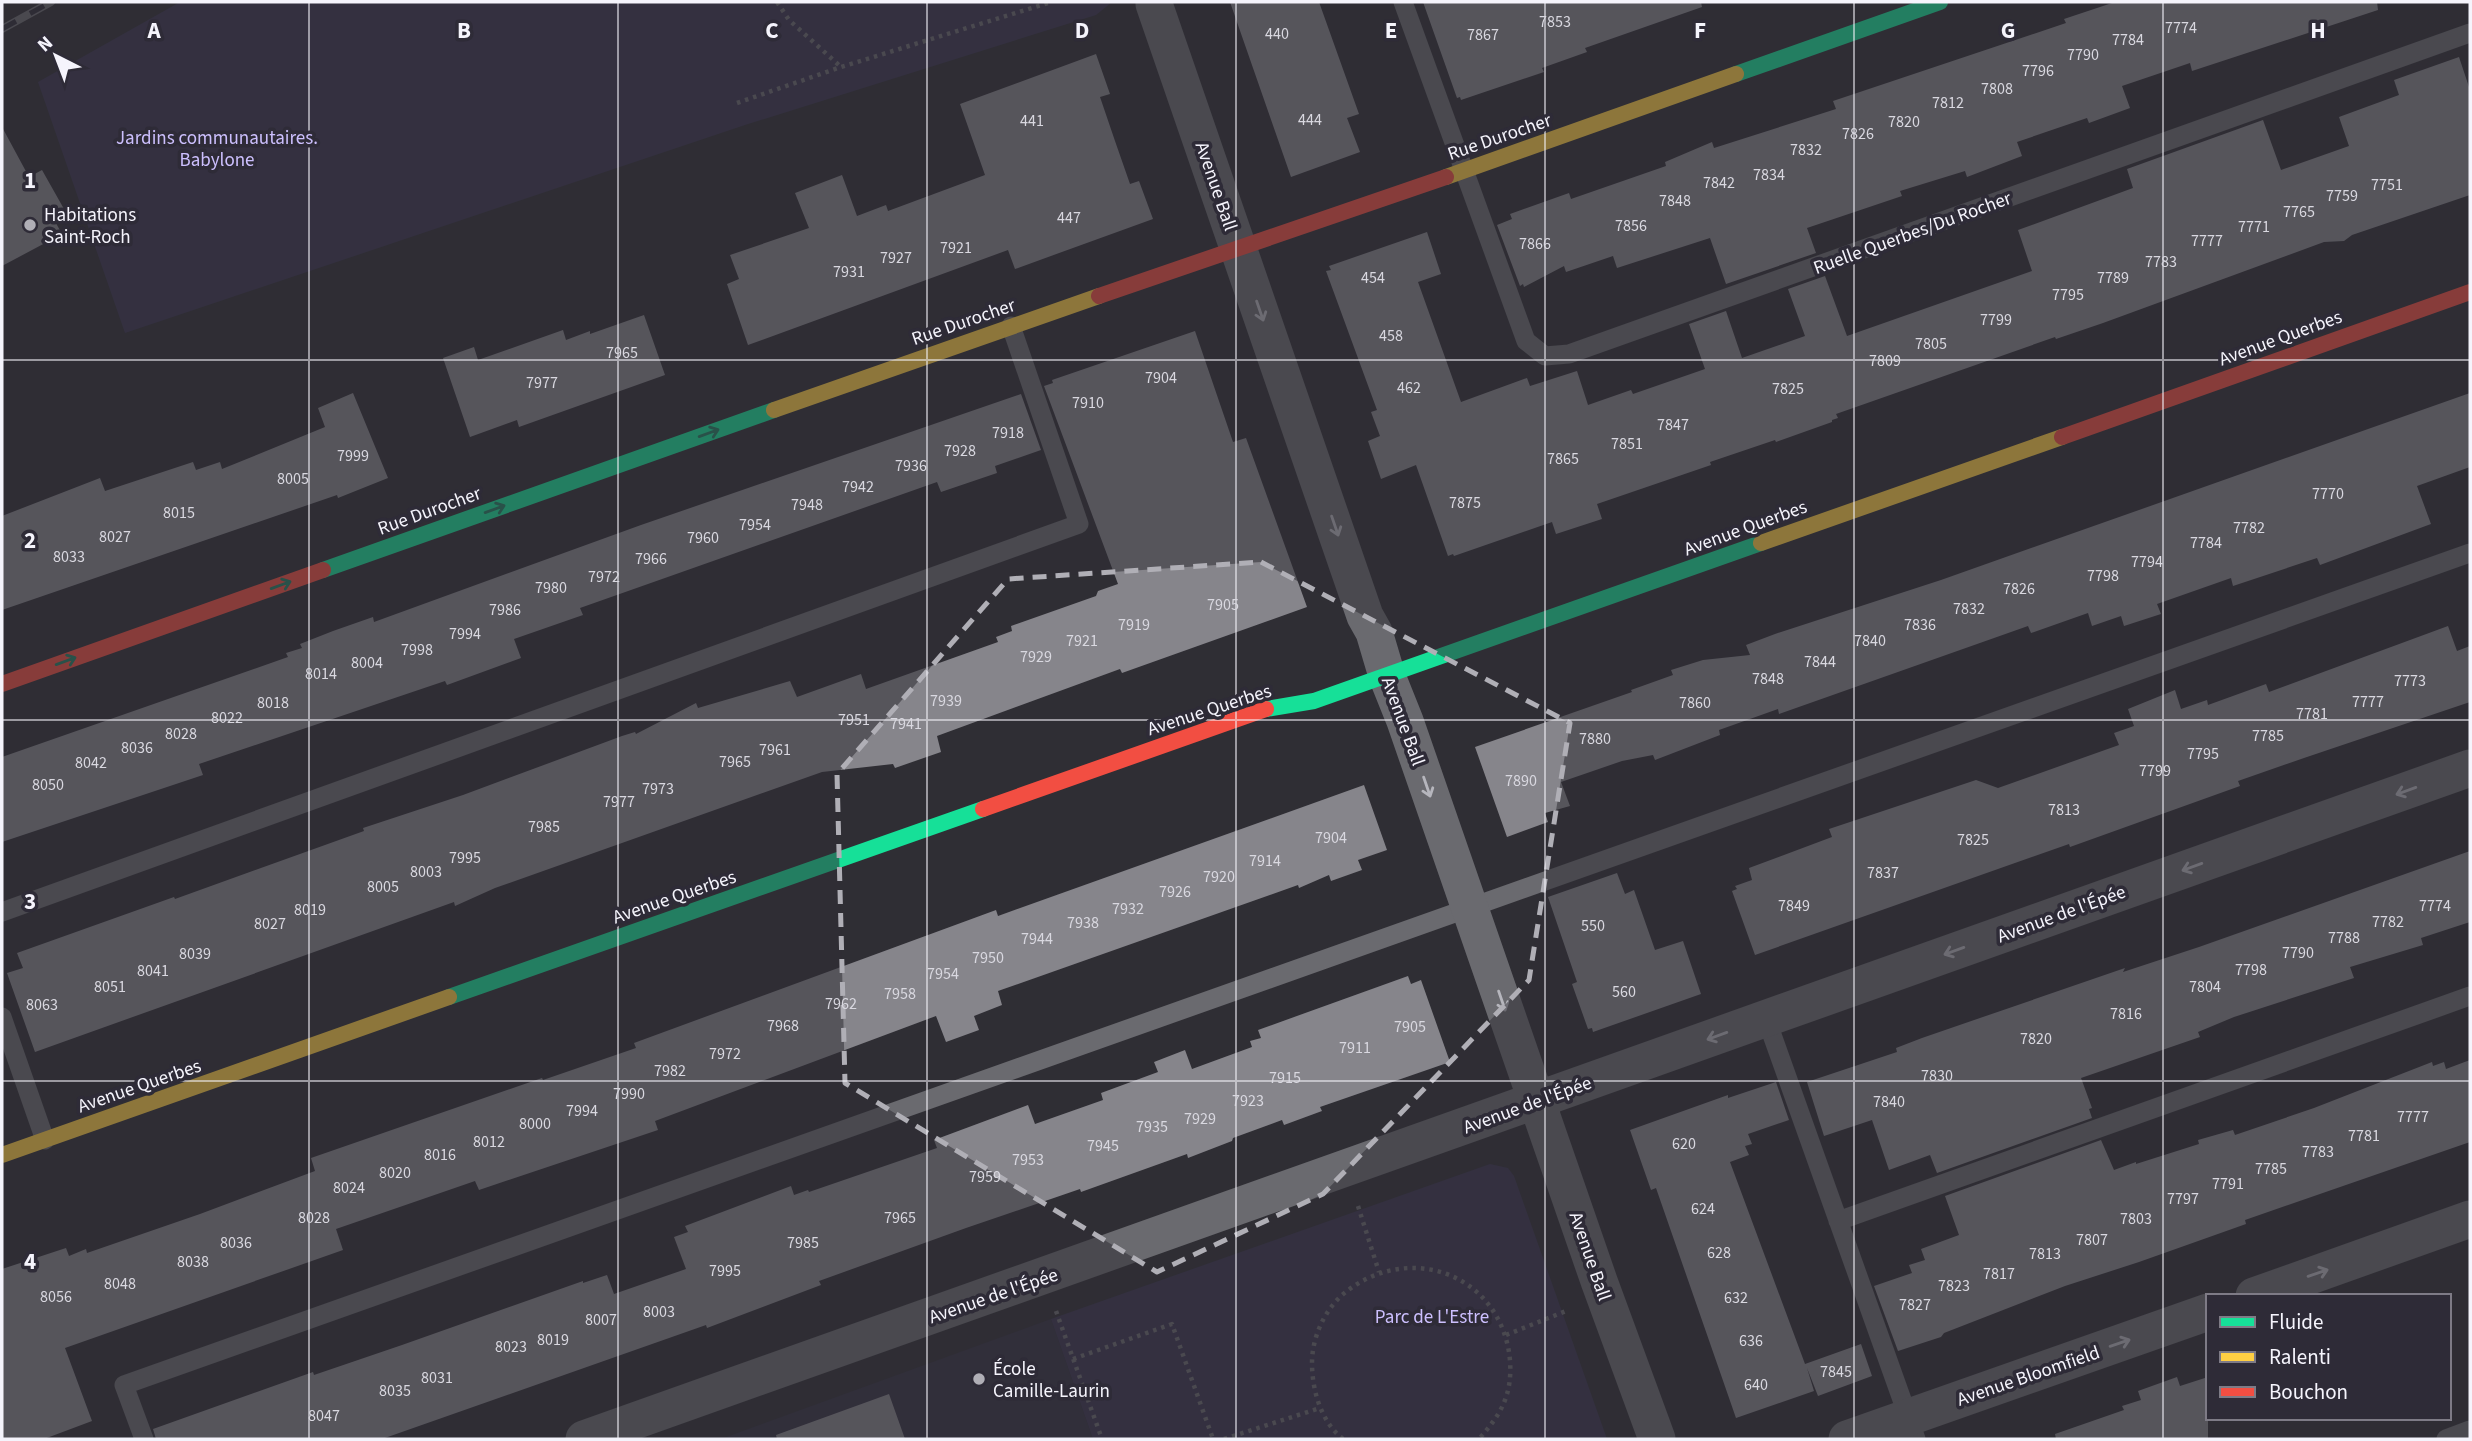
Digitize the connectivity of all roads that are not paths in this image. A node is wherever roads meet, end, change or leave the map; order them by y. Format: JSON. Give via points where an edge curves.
{"nodes":[{"id":1,"x":1403,"y":2,"type":"edge"},
{"id":2,"x":1941,"y":2,"type":"edge"},
{"id":3,"x":1155,"y":3,"type":"edge"},
{"id":4,"x":2470,"y":33,"type":"edge"},
{"id":5,"x":1464,"y":171,"type":"junction"},
{"id":6,"x":1238,"y":247,"type":"junction"},
{"id":7,"x":2470,"y":292,"type":"edge"},
{"id":8,"x":1011,"y":326,"type":"junction"},
{"id":9,"x":2470,"y":553,"type":"edge"},
{"id":10,"x":1387,"y":676,"type":"junction"},
{"id":11,"x":2,"y":684,"type":"edge"},
{"id":12,"x":2470,"y":768,"type":"edge"},
{"id":13,"x":1469,"y":907,"type":"junction"},
{"id":14,"x":2,"y":912,"type":"edge"},
{"id":15,"x":2470,"y":996,"type":"edge"},
{"id":16,"x":2,"y":1017,"type":"edge"},
{"id":17,"x":1766,"y":1018,"type":"junction"},
{"id":18,"x":1537,"y":1100,"type":"junction"},
{"id":19,"x":45,"y":1140,"type":"junction"},
{"id":20,"x":2,"y":1155,"type":"edge"},
{"id":21,"x":2470,"y":1219,"type":"edge"},
{"id":22,"x":1838,"y":1221,"type":"junction"},
{"id":23,"x":2260,"y":1294,"type":"edge"},
{"id":24,"x":2206,"y":1313,"type":"edge"},
{"id":25,"x":1912,"y":1428,"type":"edge"},
{"id":26,"x":2470,"y":1430,"type":"edge"},
{"id":27,"x":634,"y":1431,"type":"edge"},
{"id":28,"x":144,"y":1439,"type":"edge"},
{"id":29,"x":584,"y":1439,"type":"edge"},
{"id":30,"x":1657,"y":1439,"type":"edge"},
{"id":31,"x":1847,"y":1439,"type":"edge"},
{"id":32,"x":2446,"y":1439,"type":"edge"}],
"edges":[{"from":1,"to":5,"type":"lane","name":"Ruelle Querbes/Du Rocher"},
{"from":2,"to":5,"type":"street","name":"Rue Durocher"},
{"from":3,"to":6,"type":"street","name":"Avenue Ball"},
{"from":4,"to":5,"type":"lane","name":"Ruelle Querbes/Du Rocher","via":[[1569,354],[1545,356],[1526,341]]},
{"from":5,"to":6,"type":"street","name":"Rue Durocher"},
{"from":6,"to":8,"type":"street","name":"Rue Durocher"},
{"from":6,"to":10,"type":"street","name":"Avenue Ball","one_way":true},
{"from":7,"to":10,"type":"street","name":"Avenue Querbes"},
{"from":11,"to":8,"type":"street","name":"Rue Durocher","one_way":true},
{"from":8,"to":14,"type":"lane","via":[[1079,523]]},
{"from":9,"to":13,"type":"lane"},
{"from":10,"to":13,"type":"street","name":"Avenue Ball","one_way":true},
{"from":10,"to":19,"type":"street","name":"Avenue Querbes","via":[[1314,701],[1267,709]]},
{"from":12,"to":17,"type":"street","name":"Avenue de l'Épée","one_way":true},
{"from":13,"to":18,"type":"street","name":"Avenue Ball","one_way":true},
{"from":13,"to":28,"type":"lane","via":[[124,1385]]},
{"from":15,"to":22,"type":"lane"},
{"from":16,"to":19,"type":"lane"},
{"from":17,"to":18,"type":"street","name":"Avenue de l'Épée","one_way":true},
{"from":17,"to":22,"type":"lane"},
{"from":18,"to":27,"type":"street","name":"Avenue de l'Épée"},
{"from":18,"to":30,"type":"street","name":"Avenue Ball"},
{"from":19,"to":20,"type":"street","name":"Avenue Querbes"},
{"from":23,"to":21,"type":"street","one_way":true},
{"from":22,"to":25,"type":"lane"},
{"from":25,"to":24,"type":"street","name":"Avenue Bloomfield","one_way":true},
{"from":25,"to":31,"type":"street","name":"Avenue Bloomfield"},
{"from":26,"to":32,"type":"lane"},
{"from":27,"to":29,"type":"street","name":"Avenue de l'Épée"}]}
